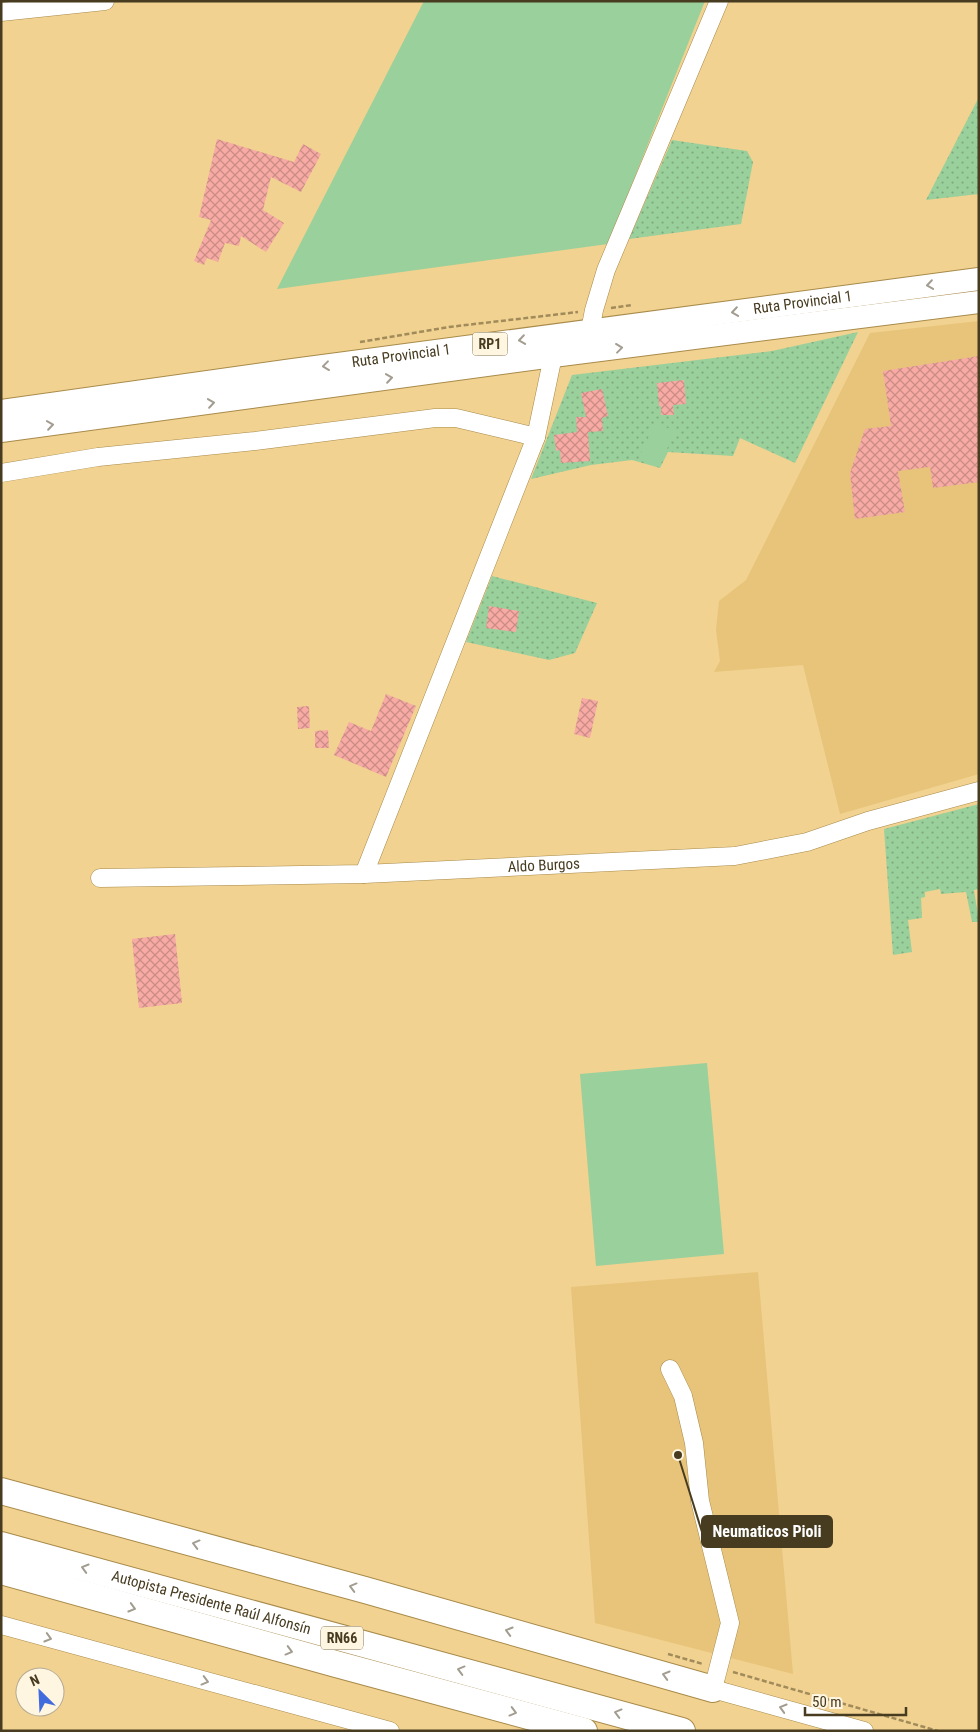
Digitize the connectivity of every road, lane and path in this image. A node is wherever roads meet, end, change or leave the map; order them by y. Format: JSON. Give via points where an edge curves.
{"nodes":[{"id":1,"x":104,"y":1,"type":"edge"},
{"id":2,"x":718,"y":1,"type":"edge"},
{"id":3,"x":1,"y":12,"type":"edge"},
{"id":4,"x":979,"y":279,"type":"edge"},
{"id":5,"x":979,"y":302,"type":"edge"},
{"id":6,"x":588,"y":342,"type":"junction"},
{"id":7,"x":554,"y":346,"type":"junction"},
{"id":8,"x":1,"y":411,"type":"edge"},
{"id":9,"x":1,"y":431,"type":"edge"},
{"id":10,"x":536,"y":437,"type":"junction"},
{"id":11,"x":1,"y":473,"type":"edge"},
{"id":12,"x":979,"y":791,"type":"edge"},
{"id":13,"x":364,"y":874,"type":"junction"},
{"id":14,"x":100,"y":878,"type":"dead end"},
{"id":15,"x":670,"y":1369,"type":"dead end"},
{"id":16,"x":1,"y":1491,"type":"edge"},
{"id":17,"x":1,"y":1545,"type":"edge"},
{"id":18,"x":1,"y":1571,"type":"edge"},
{"id":19,"x":1,"y":1625,"type":"edge"},
{"id":20,"x":712,"y":1688,"type":"junction"},
{"id":21,"x":390,"y":1731,"type":"edge"},
{"id":22,"x":584,"y":1731,"type":"edge"},
{"id":23,"x":682,"y":1731,"type":"edge"},
{"id":24,"x":864,"y":1731,"type":"edge"}],
"edges":[{"from":1,"to":3,"type":"street"},
{"from":2,"to":6,"type":"street","via":[[606,270]]},
{"from":4,"to":6,"type":"main road","name":"Ruta Provincial 1","number":"RP1","one_way":true},
{"from":6,"to":5,"type":"main road","name":"Ruta Provincial 1","number":"RP1","one_way":true},
{"from":6,"to":7,"type":"main road","name":"Ruta Provincial 1","number":"RP1"},
{"from":7,"to":8,"type":"main road","name":"Ruta Provincial 1","number":"RP1","one_way":true,"via":[[293,370]]},
{"from":9,"to":7,"type":"main road","name":"Ruta Provincial 1","number":"RP1","one_way":true},
{"from":7,"to":10,"type":"street"},
{"from":10,"to":11,"type":"street","via":[[456,418],[436,418],[98,457]]},
{"from":10,"to":13,"type":"street"},
{"from":12,"to":13,"type":"street","name":"Aldo Burgos","via":[[868,821],[807,842],[735,856]]},
{"from":13,"to":14,"type":"street","name":"Aldo Burgos"},
{"from":15,"to":20,"type":"street","via":[[683,1396],[694,1443],[700,1501],[730,1623]]},
{"from":20,"to":16,"type":"highway","one_way":true},
{"from":23,"to":17,"type":"highway","name":"Autopista Presidente Raúl Alfonsín","number":"RN66","one_way":true},
{"from":18,"to":22,"type":"highway","name":"Autopista Presidente Raúl Alfonsín","number":"RN66","one_way":true},
{"from":19,"to":21,"type":"street","one_way":true},
{"from":24,"to":20,"type":"street","one_way":true}]}
